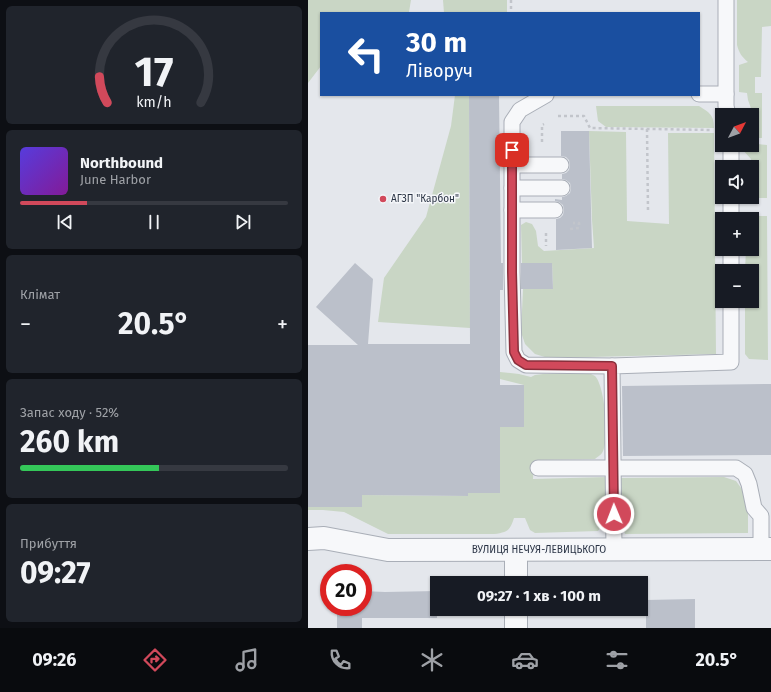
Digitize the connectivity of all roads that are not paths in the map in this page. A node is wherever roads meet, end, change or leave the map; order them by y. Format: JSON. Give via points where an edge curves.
{"nodes":[{"id":1,"x":726,"y":0,"type":"edge"},
{"id":2,"x":700,"y":94,"type":"edge"},
{"id":3,"x":726,"y":94,"type":"junction"},
{"id":4,"x":544,"y":96,"type":"edge"},
{"id":5,"x":726,"y":108,"type":"edge"},
{"id":6,"x":561,"y":164,"type":"dead end"},
{"id":7,"x":512,"y":165,"type":"junction"},
{"id":8,"x":512,"y":188,"type":"junction"},
{"id":9,"x":562,"y":188,"type":"dead end"},
{"id":10,"x":512,"y":210,"type":"junction"},
{"id":11,"x":549,"y":210,"type":"road end"},
{"id":12,"x":731,"y":308,"type":"edge"},
{"id":13,"x":612,"y":366,"type":"junction"},
{"id":14,"x":538,"y":468,"type":"dead end"},
{"id":15,"x":613,"y":468,"type":"junction"},
{"id":16,"x":308,"y":539,"type":"edge"},
{"id":17,"x":516,"y":550,"type":"junction"},
{"id":18,"x":614,"y":550,"type":"junction"},
{"id":19,"x":766,"y":550,"type":"edge"},
{"id":20,"x":516,"y":576,"type":"edge"},
{"id":21,"x":516,"y":616,"type":"edge"},
{"id":22,"x":516,"y":628,"type":"edge"}],
"edges":[{"from":1,"to":3,"type":"lane"},
{"from":2,"to":3,"type":"lane"},
{"from":3,"to":5,"type":"lane"},
{"from":4,"to":7,"type":"lane","via":[[520,110],[512,122]]},
{"from":6,"to":7,"type":"lane"},
{"from":7,"to":8,"type":"lane"},
{"from":8,"to":9,"type":"lane"},
{"from":8,"to":10,"type":"lane"},
{"from":10,"to":11,"type":"lane"},
{"from":10,"to":13,"type":"lane","via":[[507,242],[514,352],[518,360],[526,365]]},
{"from":12,"to":13,"type":"lane","via":[[731,362]]},
{"from":13,"to":15,"type":"lane"},
{"from":14,"to":15,"type":"lane"},
{"from":15,"to":18,"type":"lane"},
{"from":15,"to":19,"type":"lane","via":[[736,468],[744,474],[754,508],[761,516]]},
{"from":16,"to":17,"type":"street","name":"ВУЛИЦЯ НЕЧУЯ-ЛЕВИЦЬКОГО","via":[[324,538],[388,550]]},
{"from":17,"to":18,"type":"street","name":"ВУЛИЦЯ НЕЧУЯ-ЛЕВИЦЬКОГО"},
{"from":17,"to":20,"type":"street"},
{"from":18,"to":19,"type":"street","name":"ВУЛИЦЯ НЕЧУЯ-ЛЕВИЦЬКОГО"},
{"from":21,"to":22,"type":"street"}]}
